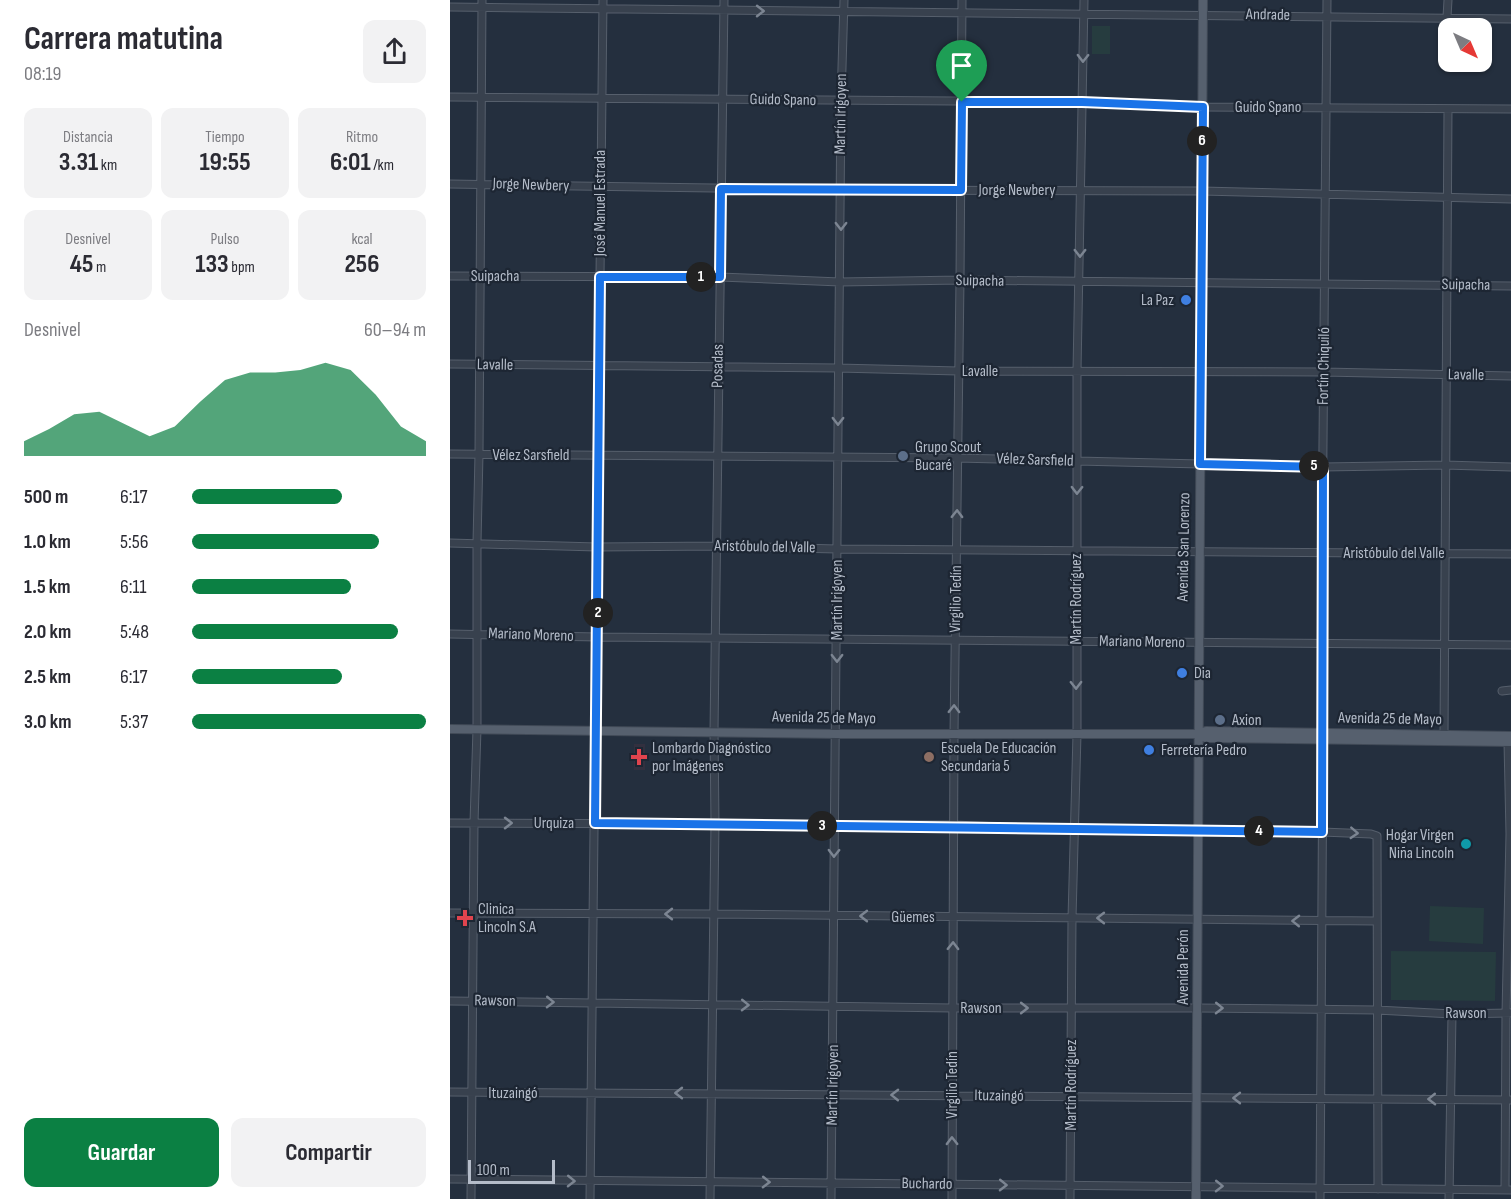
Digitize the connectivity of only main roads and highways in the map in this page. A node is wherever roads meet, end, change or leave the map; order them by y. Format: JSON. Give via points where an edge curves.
{"nodes":[{"id":1,"x":1203,"y":0,"type":"edge"},
{"id":2,"x":450,"y":729,"type":"edge"},
{"id":3,"x":1197,"y":734,"type":"junction"},
{"id":4,"x":1510,"y":740,"type":"edge"},
{"id":5,"x":1196,"y":1199,"type":"edge"}],
"edges":[{"from":1,"to":3,"type":"main road","name":"Avenida San Lorenzo"},
{"from":2,"to":3,"type":"main road","name":"Avenida 25 de Mayo"},
{"from":3,"to":4,"type":"main road","name":"Avenida 25 de Mayo","via":[[1206,731]]},
{"from":3,"to":5,"type":"main road","name":"Avenida Perón"}]}
